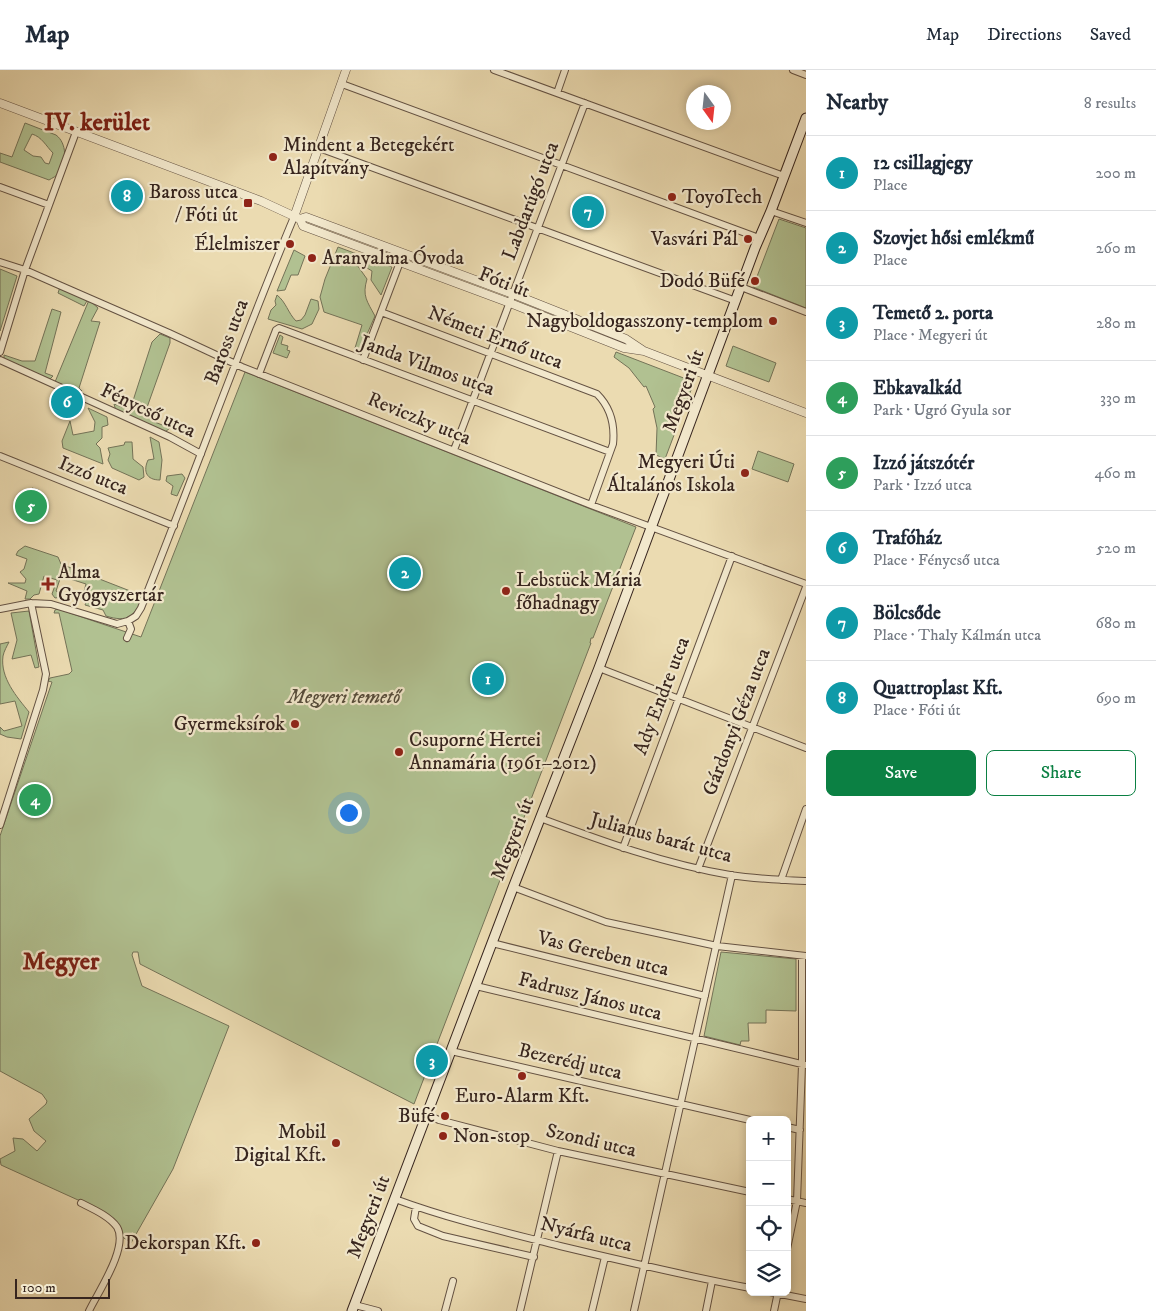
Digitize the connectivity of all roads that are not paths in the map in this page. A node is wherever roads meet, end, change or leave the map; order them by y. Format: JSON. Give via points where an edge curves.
{"nodes":[{"id":1,"x":346,"y":70,"type":"edge"},
{"id":2,"x":494,"y":70,"type":"edge"},
{"id":3,"x":565,"y":70,"type":"edge"},
{"id":4,"x":793,"y":70,"type":"edge"},
{"id":5,"x":806,"y":75,"type":"edge"},
{"id":6,"x":342,"y":84,"type":"junction"},
{"id":7,"x":557,"y":92,"type":"junction"},
{"id":8,"x":0,"y":103,"type":"edge"},
{"id":9,"x":585,"y":103,"type":"junction"},
{"id":10,"x":806,"y":118,"type":"edge"},
{"id":11,"x":804,"y":130,"type":"edge"},
{"id":12,"x":76,"y":132,"type":"junction"},
{"id":13,"x":319,"y":148,"type":"junction"},
{"id":14,"x":562,"y":164,"type":"junction"},
{"id":15,"x":784,"y":176,"type":"junction"},
{"id":16,"x":0,"y":187,"type":"edge"},
{"id":17,"x":49,"y":205,"type":"junction"},
{"id":18,"x":771,"y":211,"type":"junction"},
{"id":19,"x":297,"y":218,"type":"junction"},
{"id":20,"x":806,"y":223,"type":"edge"},
{"id":21,"x":539,"y":228,"type":"junction"},
{"id":22,"x":759,"y":238,"type":"junction"},
{"id":23,"x":0,"y":262,"type":"edge"},
{"id":24,"x":400,"y":262,"type":"junction"},
{"id":25,"x":24,"y":270,"type":"junction"},
{"id":26,"x":741,"y":287,"type":"junction"},
{"id":27,"x":513,"y":294,"type":"junction"},
{"id":28,"x":736,"y":300,"type":"junction"},
{"id":29,"x":510,"y":303,"type":"junction"},
{"id":30,"x":381,"y":312,"type":"junction"},
{"id":31,"x":806,"y":312,"type":"edge"},
{"id":32,"x":644,"y":350,"type":"junction"},
{"id":33,"x":0,"y":352,"type":"edge"},
{"id":34,"x":490,"y":353,"type":"junction"},
{"id":35,"x":0,"y":360,"type":"edge"},
{"id":36,"x":363,"y":360,"type":"junction"},
{"id":37,"x":235,"y":364,"type":"junction"},
{"id":38,"x":259,"y":374,"type":"junction"},
{"id":39,"x":708,"y":376,"type":"junction"},
{"id":40,"x":472,"y":400,"type":"junction"},
{"id":41,"x":806,"y":413,"type":"edge"},
{"id":42,"x":454,"y":450,"type":"junction"},
{"id":43,"x":610,"y":452,"type":"junction"},
{"id":44,"x":201,"y":454,"type":"junction"},
{"id":45,"x":0,"y":456,"type":"edge"},
{"id":46,"x":591,"y":505,"type":"junction"},
{"id":47,"x":174,"y":526,"type":"junction"},
{"id":48,"x":652,"y":528,"type":"junction"},
{"id":49,"x":732,"y":556,"type":"junction"},
{"id":50,"x":806,"y":586,"type":"edge"},
{"id":51,"x":31,"y":603,"type":"junction"},
{"id":52,"x":0,"y":609,"type":"edge"},
{"id":53,"x":128,"y":621,"type":"junction"},
{"id":54,"x":127,"y":638,"type":"dead end"},
{"id":55,"x":599,"y":668,"type":"junction"},
{"id":56,"x":678,"y":698,"type":"junction"},
{"id":57,"x":752,"y":728,"type":"junction"},
{"id":58,"x":806,"y":748,"type":"edge"},
{"id":59,"x":806,"y":809,"type":"edge"},
{"id":60,"x":540,"y":818,"type":"junction"},
{"id":61,"x":0,"y":825,"type":"edge"},
{"id":62,"x":623,"y":848,"type":"junction"},
{"id":63,"x":698,"y":869,"type":"junction"},
{"id":64,"x":732,"y":875,"type":"junction"},
{"id":65,"x":781,"y":880,"type":"junction"},
{"id":66,"x":806,"y":881,"type":"edge"},
{"id":67,"x":513,"y":888,"type":"junction"},
{"id":68,"x":492,"y":942,"type":"junction"},
{"id":69,"x":717,"y":946,"type":"junction"},
{"id":70,"x":804,"y":956,"type":"edge"},
{"id":71,"x":476,"y":986,"type":"junction"},
{"id":72,"x":705,"y":996,"type":"junction"},
{"id":73,"x":696,"y":1040,"type":"junction"},
{"id":74,"x":451,"y":1051,"type":"junction"},
{"id":75,"x":804,"y":1065,"type":"edge"},
{"id":76,"x":681,"y":1106,"type":"junction"},
{"id":77,"x":427,"y":1116,"type":"junction"},
{"id":78,"x":746,"y":1119,"type":"edge"},
{"id":79,"x":791,"y":1128,"type":"edge"},
{"id":80,"x":800,"y":1130,"type":"junction"},
{"id":81,"x":558,"y":1151,"type":"junction"},
{"id":82,"x":665,"y":1175,"type":"junction"},
{"id":83,"x":746,"y":1191,"type":"edge"},
{"id":84,"x":395,"y":1199,"type":"junction"},
{"id":85,"x":791,"y":1200,"type":"edge"},
{"id":86,"x":797,"y":1201,"type":"junction"},
{"id":87,"x":81,"y":1203,"type":"dead end"},
{"id":88,"x":806,"y":1203,"type":"edge"},
{"id":89,"x":416,"y":1207,"type":"junction"},
{"id":90,"x":791,"y":1230,"type":"edge"},
{"id":91,"x":538,"y":1240,"type":"junction"},
{"id":92,"x":534,"y":1257,"type":"junction"},
{"id":93,"x":605,"y":1257,"type":"junction"},
{"id":94,"x":644,"y":1266,"type":"junction"},
{"id":95,"x":452,"y":1281,"type":"dead end"},
{"id":96,"x":712,"y":1281,"type":"junction"},
{"id":97,"x":746,"y":1287,"type":"edge"},
{"id":98,"x":777,"y":1296,"type":"edge"},
{"id":99,"x":791,"y":1296,"type":"edge"},
{"id":100,"x":806,"y":1299,"type":"edge"},
{"id":101,"x":354,"y":1308,"type":"edge"},
{"id":102,"x":89,"y":1311,"type":"edge"},
{"id":103,"x":378,"y":1311,"type":"edge"},
{"id":104,"x":445,"y":1311,"type":"edge"},
{"id":105,"x":520,"y":1311,"type":"edge"},
{"id":106,"x":592,"y":1311,"type":"edge"},
{"id":107,"x":634,"y":1311,"type":"edge"},
{"id":108,"x":706,"y":1311,"type":"edge"},
{"id":109,"x":774,"y":1311,"type":"edge"}],
"edges":[{"from":1,"to":6,"type":"street","name":"Baross utca"},
{"from":2,"to":7,"type":"street"},
{"from":3,"to":7,"type":"street"},
{"from":4,"to":5,"type":"street"},
{"from":6,"to":13,"type":"street","name":"Baross utca"},
{"from":6,"to":14,"type":"street"},
{"from":7,"to":9,"type":"street"},
{"from":8,"to":12,"type":"street","name":"Fóti út"},
{"from":9,"to":14,"type":"street","name":"Labdarúgó utca"},
{"from":9,"to":15,"type":"street"},
{"from":10,"to":11,"type":"main road","name":"Megyeri út"},
{"from":11,"to":15,"type":"main road","name":"Megyeri út"},
{"from":12,"to":17,"type":"street"},
{"from":12,"to":19,"type":"street","name":"Fóti út","via":[[261,201]]},
{"from":13,"to":19,"type":"street","name":"Baross utca"},
{"from":13,"to":21,"type":"street"},
{"from":14,"to":21,"type":"street","name":"Labdarúgó utca"},
{"from":14,"to":22,"type":"street"},
{"from":15,"to":18,"type":"main road","name":"Megyeri út"},
{"from":16,"to":17,"type":"street"},
{"from":17,"to":25,"type":"street"},
{"from":18,"to":20,"type":"street"},
{"from":18,"to":22,"type":"main road","name":"Megyeri út"},
{"from":19,"to":24,"type":"street","name":"Fóti út","via":[[303,226]]},
{"from":19,"to":27,"type":"street","name":"Fóti út","via":[[306,218]]},
{"from":19,"to":37,"type":"street","name":"Baross utca"},
{"from":21,"to":27,"type":"street","name":"Labdarúgó utca"},
{"from":21,"to":28,"type":"street"},
{"from":22,"to":26,"type":"main road","name":"Megyeri út"},
{"from":23,"to":25,"type":"street","name":"Reviczky utca"},
{"from":24,"to":29,"type":"street","name":"Fóti út"},
{"from":24,"to":30,"type":"street"},
{"from":25,"to":33,"type":"street"},
{"from":25,"to":37,"type":"street","name":"Reviczky utca"},
{"from":26,"to":28,"type":"main road","name":"Megyeri út"},
{"from":26,"to":31,"type":"street"},
{"from":27,"to":29,"type":"street","name":"Labdarúgó utca"},
{"from":27,"to":32,"type":"street","name":"Fóti út","via":[[626,339]]},
{"from":28,"to":39,"type":"main road","name":"Megyeri út"},
{"from":29,"to":32,"type":"street","name":"Fóti út","via":[[624,348]]},
{"from":29,"to":34,"type":"street","name":"Labdarúgó utca"},
{"from":30,"to":34,"type":"street","name":"Németi Ernő utca"},
{"from":30,"to":36,"type":"street"},
{"from":32,"to":39,"type":"street","name":"Fóti út"},
{"from":34,"to":40,"type":"street","name":"Labdarúgó utca"},
{"from":34,"to":43,"type":"street","name":"Németi Ernő utca","via":[[597,394],[608,407],[612,420],[614,436]]},
{"from":35,"to":44,"type":"street","name":"Fénycső utca"},
{"from":36,"to":38,"type":"street","name":"Janda Vilmos utca","via":[[277,328]]},
{"from":36,"to":40,"type":"street","name":"Janda Vilmos utca"},
{"from":37,"to":38,"type":"street","name":"Reviczky utca"},
{"from":37,"to":44,"type":"street","name":"Baross utca"},
{"from":38,"to":42,"type":"street","name":"Reviczky utca"},
{"from":39,"to":41,"type":"street","name":"Fóti út"},
{"from":39,"to":48,"type":"main road","name":"Megyeri út"},
{"from":40,"to":42,"type":"street","name":"Labdarúgó utca"},
{"from":40,"to":43,"type":"street","name":"Janda Vilmos utca"},
{"from":42,"to":46,"type":"street","name":"Reviczky utca"},
{"from":43,"to":46,"type":"street"},
{"from":44,"to":47,"type":"street","name":"Baross utca"},
{"from":45,"to":47,"type":"street","name":"Izzó utca"},
{"from":46,"to":48,"type":"street","name":"Reviczky utca"},
{"from":47,"to":53,"type":"street","name":"Baross utca","via":[[141,608]]},
{"from":48,"to":49,"type":"street","name":"Reviczky utca"},
{"from":48,"to":55,"type":"main road","name":"Megyeri út"},
{"from":49,"to":50,"type":"street","name":"Reviczky utca"},
{"from":49,"to":56,"type":"street","name":"Ady Endre utca"},
{"from":50,"to":57,"type":"street","name":"Gárdonyi Géza utca"},
{"from":51,"to":52,"type":"street"},
{"from":51,"to":53,"type":"street","via":[[51,604],[111,623]]},
{"from":51,"to":61,"type":"street","via":[[46,674],[44,690]]},
{"from":53,"to":54,"type":"street","via":[[131,629]]},
{"from":55,"to":56,"type":"street"},
{"from":55,"to":60,"type":"main road","name":"Megyeri út"},
{"from":56,"to":57,"type":"street"},
{"from":56,"to":62,"type":"street","name":"Ady Endre utca"},
{"from":57,"to":58,"type":"street"},
{"from":57,"to":63,"type":"street","name":"Gárdonyi Géza utca"},
{"from":59,"to":65,"type":"street"},
{"from":60,"to":62,"type":"street","name":"Julianus barát utca"},
{"from":60,"to":67,"type":"main road","name":"Megyeri út"},
{"from":62,"to":63,"type":"street","name":"Julianus barát utca"},
{"from":63,"to":64,"type":"street","name":"Julianus barát utca"},
{"from":64,"to":65,"type":"street","name":"Julianus barát utca"},
{"from":64,"to":69,"type":"street"},
{"from":65,"to":66,"type":"street","name":"Julianus barát utca"},
{"from":67,"to":68,"type":"main road","name":"Megyeri út"},
{"from":67,"to":69,"type":"street","via":[[606,922]]},
{"from":68,"to":71,"type":"main road","name":"Megyeri út"},
{"from":68,"to":72,"type":"street","name":"Vas Gereben utca"},
{"from":69,"to":70,"type":"street"},
{"from":69,"to":72,"type":"street"},
{"from":70,"to":75,"type":"street"},
{"from":71,"to":73,"type":"street","name":"Fadrusz János utca"},
{"from":71,"to":74,"type":"main road","name":"Megyeri út"},
{"from":72,"to":73,"type":"street"},
{"from":73,"to":75,"type":"street","name":"Fadrusz János utca"},
{"from":73,"to":76,"type":"street"},
{"from":74,"to":76,"type":"street","name":"Bezerédj utca"},
{"from":74,"to":77,"type":"main road","name":"Megyeri út"},
{"from":75,"to":80,"type":"street"},
{"from":76,"to":78,"type":"street","name":"Bezerédj utca"},
{"from":76,"to":82,"type":"street"},
{"from":77,"to":81,"type":"street","name":"Szondi utca"},
{"from":77,"to":84,"type":"main road","name":"Megyeri út"},
{"from":79,"to":80,"type":"street"},
{"from":80,"to":86,"type":"street"},
{"from":81,"to":82,"type":"street","name":"Szondi utca"},
{"from":81,"to":91,"type":"street"},
{"from":82,"to":83,"type":"street","name":"Szondi utca"},
{"from":82,"to":94,"type":"street"},
{"from":84,"to":89,"type":"street","name":"Nyárfa utca"},
{"from":84,"to":101,"type":"main road","name":"Megyeri út"},
{"from":85,"to":86,"type":"street"},
{"from":86,"to":88,"type":"street"},
{"from":86,"to":90,"type":"street"},
{"from":87,"to":102,"type":"street","via":[[113,1222],[120,1240],[114,1261]]},
{"from":89,"to":91,"type":"street","name":"Nyárfa utca"},
{"from":89,"to":92,"type":"street","name":"Nyárfa utca","via":[[414,1219],[418,1226],[443,1236]]},
{"from":91,"to":92,"type":"street"},
{"from":91,"to":93,"type":"street","name":"Nyárfa utca"},
{"from":92,"to":105,"type":"street"},
{"from":93,"to":94,"type":"street","name":"Nyárfa utca"},
{"from":93,"to":106,"type":"street"},
{"from":94,"to":96,"type":"street","name":"Nyárfa utca"},
{"from":94,"to":107,"type":"street"},
{"from":95,"to":104,"type":"street"},
{"from":96,"to":97,"type":"street","name":"Nyárfa utca"},
{"from":96,"to":108,"type":"street"},
{"from":98,"to":109,"type":"street"},
{"from":99,"to":100,"type":"street"},
{"from":101,"to":103,"type":"street"}]}
